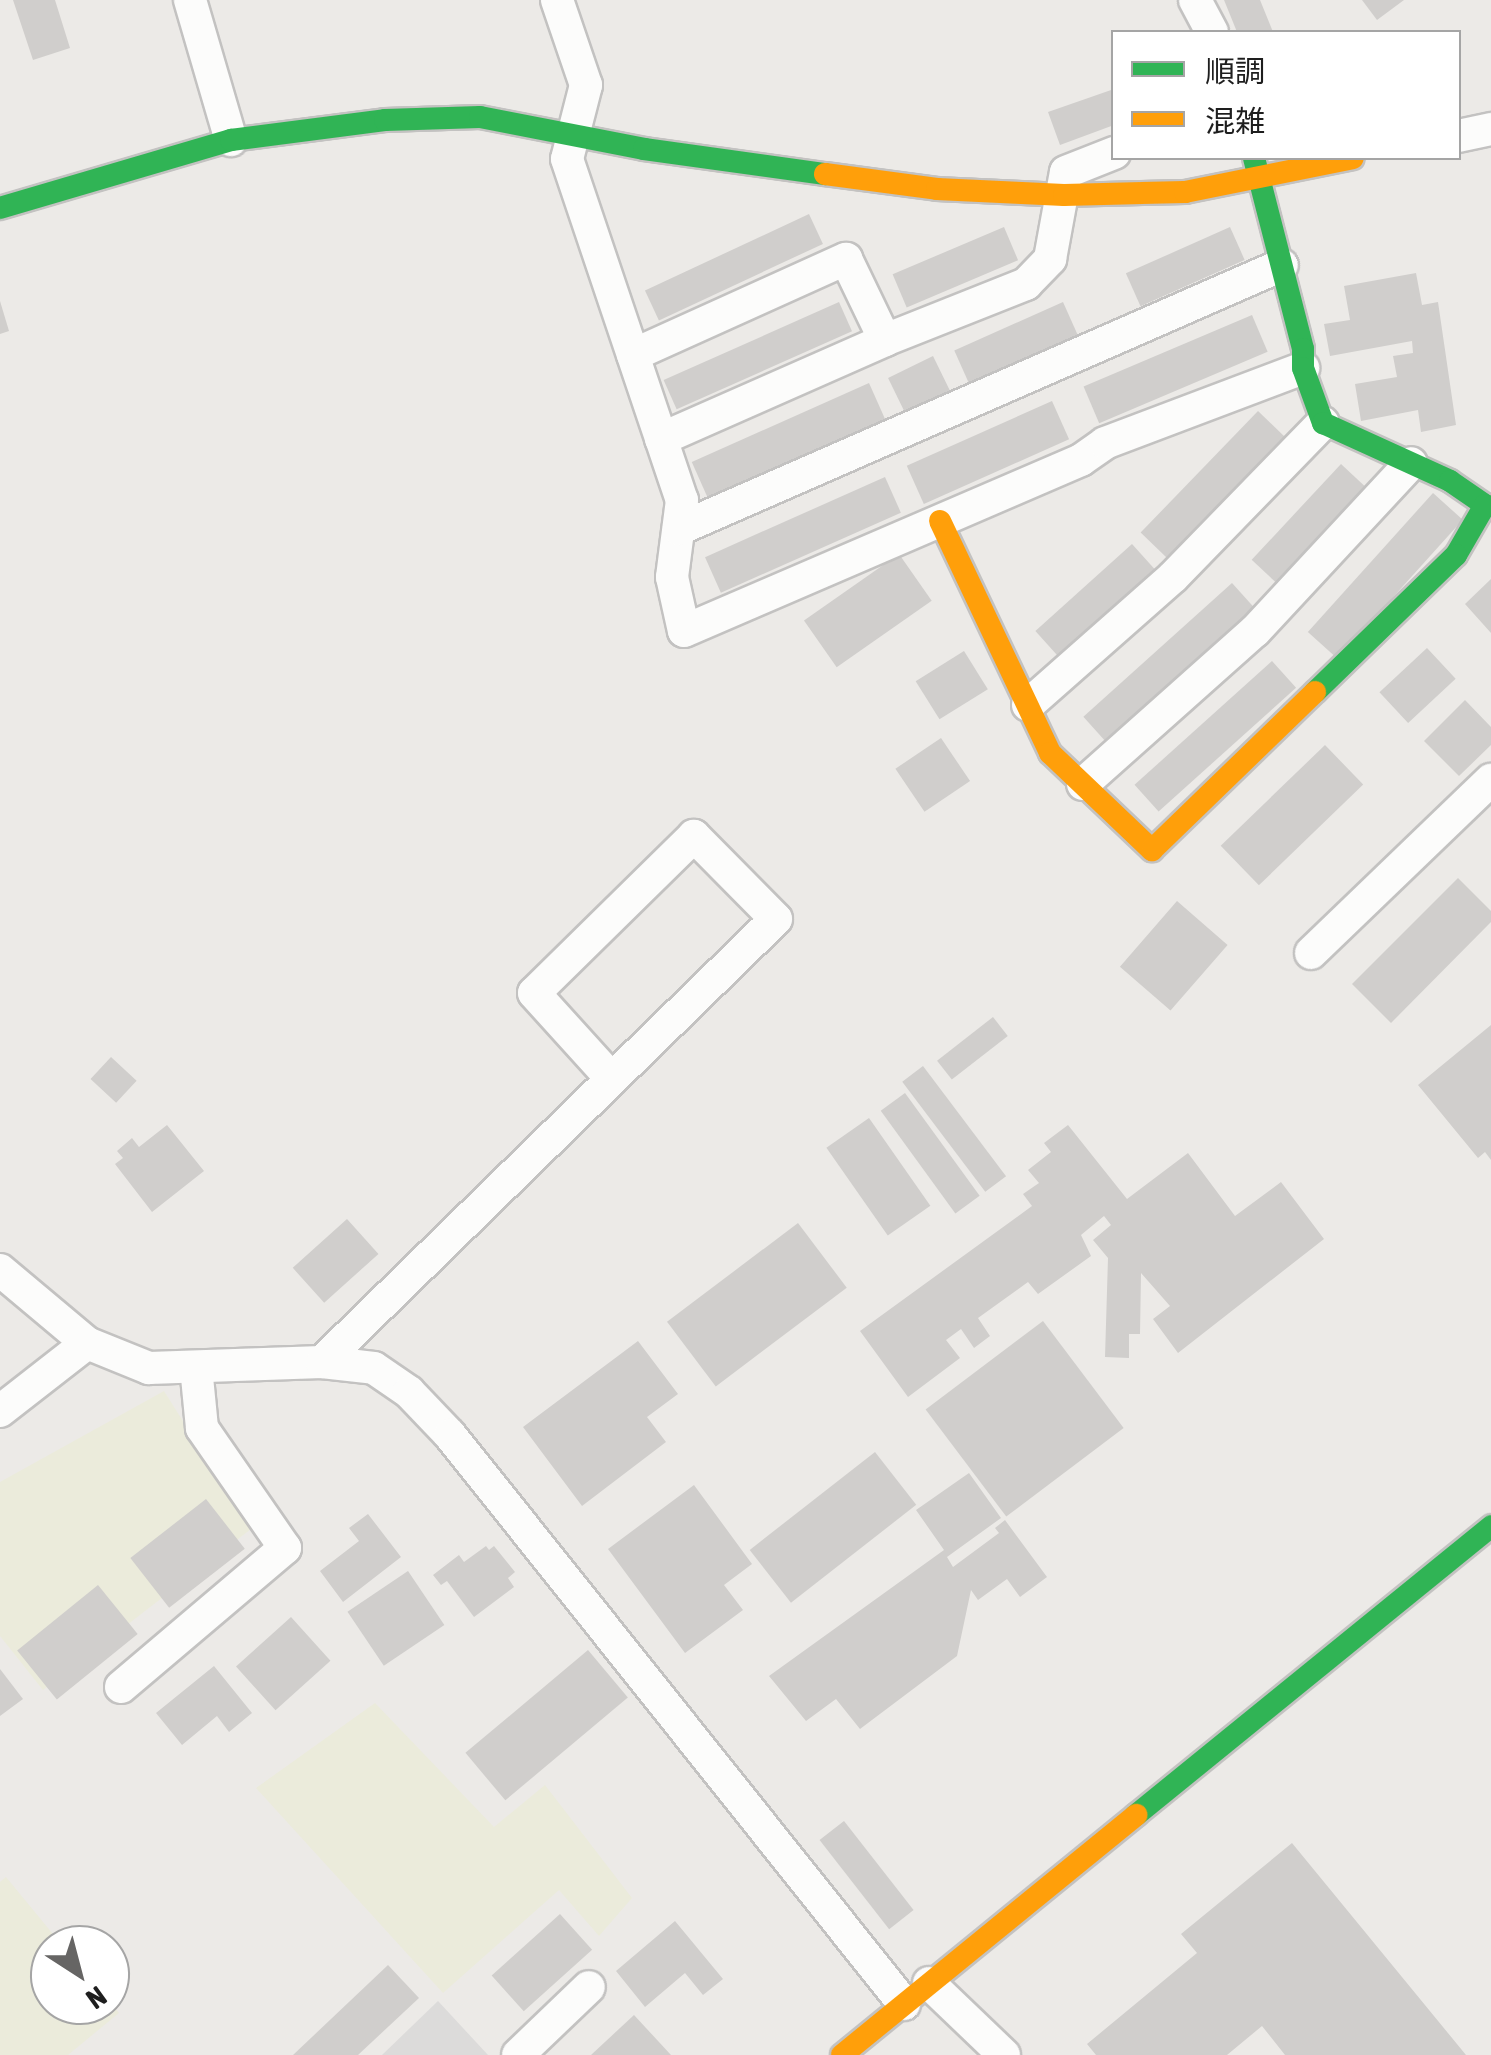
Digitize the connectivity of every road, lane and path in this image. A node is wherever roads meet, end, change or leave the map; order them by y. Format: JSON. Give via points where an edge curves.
{"nodes":[{"id":1,"x":190,"y":0,"type":"edge"},
{"id":2,"x":557,"y":0,"type":"edge"},
{"id":3,"x":1196,"y":0,"type":"edge"},
{"id":4,"x":1211,"y":30,"type":"edge"},
{"id":5,"x":1491,"y":129,"type":"edge"},
{"id":6,"x":1461,"y":135,"type":"edge"},
{"id":7,"x":575,"y":136,"type":"junction"},
{"id":8,"x":231,"y":140,"type":"junction"},
{"id":9,"x":1111,"y":153,"type":"edge"},
{"id":10,"x":1332,"y":160,"type":"edge"},
{"id":11,"x":1257,"y":167,"type":"edge"},
{"id":12,"x":1064,"y":195,"type":"junction"},
{"id":13,"x":0,"y":208,"type":"edge"},
{"id":14,"x":1282,"y":265,"type":"junction"},
{"id":15,"x":884,"y":340,"type":"junction"},
{"id":16,"x":633,"y":355,"type":"junction"},
{"id":17,"x":1303,"y":368,"type":"junction"},
{"id":18,"x":1323,"y":422,"type":"junction"},
{"id":19,"x":662,"y":440,"type":"junction"},
{"id":20,"x":1411,"y":463,"type":"junction"},
{"id":21,"x":940,"y":521,"type":"junction"},
{"id":22,"x":678,"y":529,"type":"junction"},
{"id":23,"x":1028,"y":705,"type":"junction"},
{"id":24,"x":1491,"y":780,"type":"edge"},
{"id":25,"x":1082,"y":784,"type":"junction"},
{"id":26,"x":1311,"y":954,"type":"dead end"},
{"id":27,"x":612,"y":1079,"type":"junction"},
{"id":28,"x":0,"y":1270,"type":"edge"},
{"id":29,"x":87,"y":1344,"type":"junction"},
{"id":30,"x":322,"y":1362,"type":"junction"},
{"id":31,"x":196,"y":1366,"type":"junction"},
{"id":32,"x":0,"y":1411,"type":"edge"},
{"id":33,"x":1491,"y":1526,"type":"edge"},
{"id":34,"x":121,"y":1687,"type":"dead end"},
{"id":35,"x":930,"y":1983,"type":"junction"},
{"id":36,"x":589,"y":1987,"type":"dead end"},
{"id":37,"x":904,"y":2004,"type":"junction"},
{"id":38,"x":518,"y":2055,"type":"edge"},
{"id":39,"x":842,"y":2055,"type":"edge"},
{"id":40,"x":1004,"y":2055,"type":"edge"}],
"edges":[{"from":1,"to":8,"type":"street"},
{"from":2,"to":7,"type":"street","via":[[586,86]]},
{"from":3,"to":4,"type":"street"},
{"from":5,"to":6,"type":"street"},
{"from":7,"to":8,"type":"street","via":[[480,116],[385,120]]},
{"from":7,"to":12,"type":"street","via":[[937,189]]},
{"from":7,"to":16,"type":"street","via":[[567,159]]},
{"from":8,"to":13,"type":"street"},
{"from":9,"to":12,"type":"street","via":[[1066,172]]},
{"from":10,"to":11,"type":"street"},
{"from":11,"to":12,"type":"street","via":[[1186,192]]},
{"from":11,"to":14,"type":"street"},
{"from":12,"to":15,"type":"street","via":[[1050,259],[1026,284]]},
{"from":14,"to":17,"type":"street"},
{"from":14,"to":22,"type":"street"},
{"from":15,"to":16,"type":"street","via":[[846,259]]},
{"from":15,"to":19,"type":"street"},
{"from":16,"to":19,"type":"street"},
{"from":17,"to":18,"type":"street"},
{"from":17,"to":21,"type":"street","via":[[1105,443],[1081,460]]},
{"from":18,"to":20,"type":"street"},
{"from":18,"to":23,"type":"street","via":[[1173,577]]},
{"from":19,"to":22,"type":"street","via":[[682,500]]},
{"from":20,"to":25,"type":"street","via":[[1255,631]]},
{"from":20,"to":25,"type":"street","via":[[1485,505],[1456,555],[1372,640],[1152,850]]},
{"from":21,"to":22,"type":"street","via":[[684,631],[672,577]]},
{"from":21,"to":23,"type":"street"},
{"from":23,"to":25,"type":"street","via":[[1050,753]]},
{"from":24,"to":26,"type":"street"},
{"from":27,"to":27,"type":"street","via":[[776,919],[694,836],[534,993]]},
{"from":27,"to":30,"type":"street"},
{"from":28,"to":29,"type":"street"},
{"from":29,"to":31,"type":"street","via":[[149,1368]]},
{"from":29,"to":32,"type":"street"},
{"from":30,"to":31,"type":"street"},
{"from":30,"to":37,"type":"street","via":[[374,1368],[410,1392],[450,1435]]},
{"from":31,"to":34,"type":"street","via":[[202,1428],[286,1548]]},
{"from":33,"to":35,"type":"street"},
{"from":35,"to":37,"type":"street"},
{"from":35,"to":40,"type":"street"},
{"from":36,"to":38,"type":"street"},
{"from":37,"to":39,"type":"street"}]}
